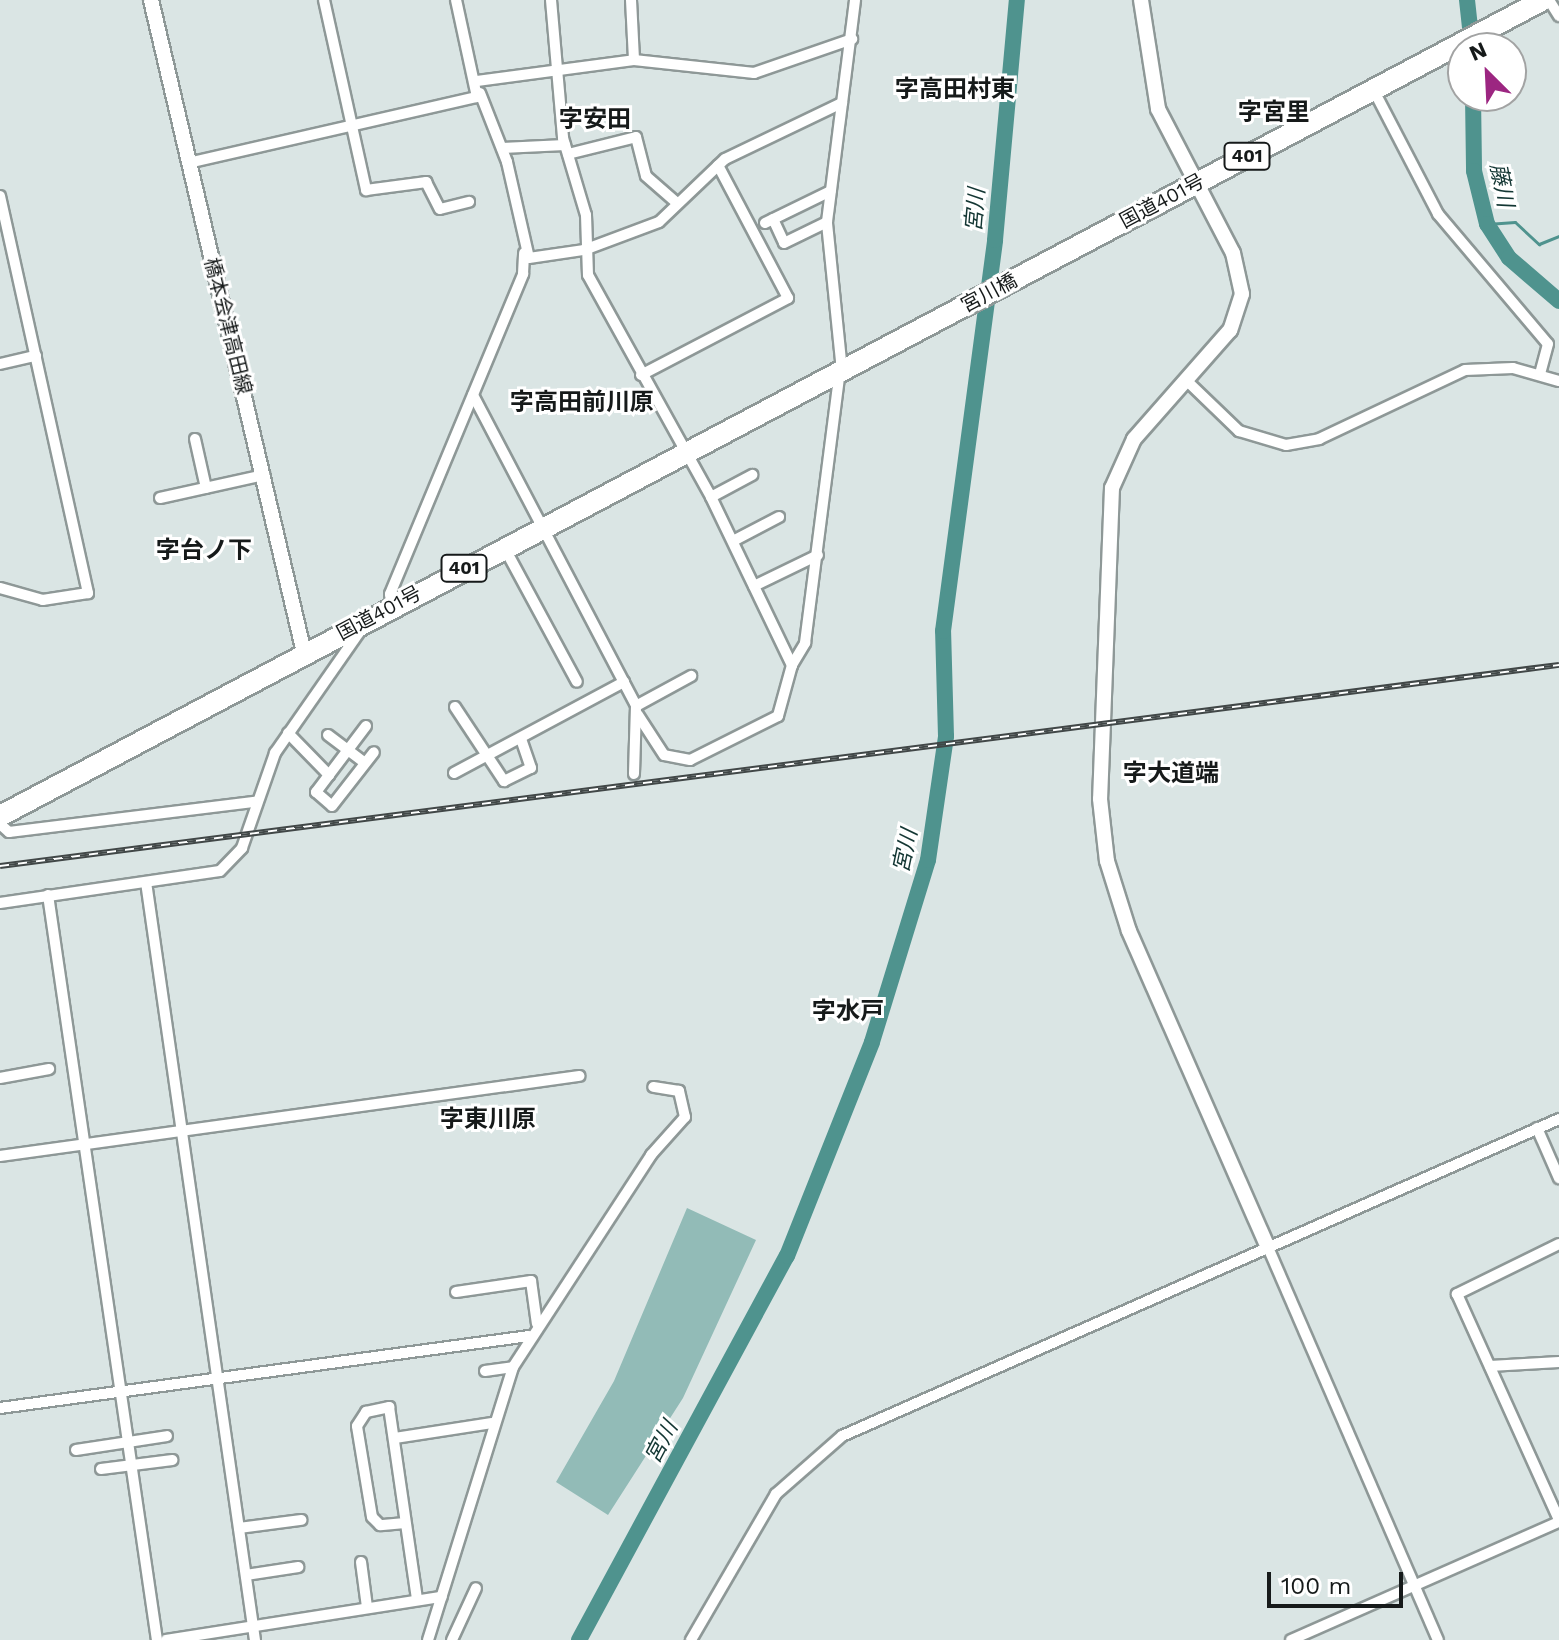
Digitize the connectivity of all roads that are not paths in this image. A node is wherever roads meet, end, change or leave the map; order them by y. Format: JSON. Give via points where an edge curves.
{"nodes":[{"id":1,"x":151,"y":0,"type":"edge"},
{"id":2,"x":324,"y":0,"type":"edge"},
{"id":3,"x":456,"y":0,"type":"edge"},
{"id":4,"x":551,"y":0,"type":"edge"},
{"id":5,"x":631,"y":0,"type":"edge"},
{"id":6,"x":855,"y":0,"type":"edge"},
{"id":7,"x":1141,"y":0,"type":"edge"},
{"id":8,"x":1546,"y":0,"type":"edge"},
{"id":9,"x":1510,"y":11,"type":"edge"},
{"id":10,"x":1559,"y":16,"type":"edge"},
{"id":11,"x":852,"y":39,"type":"junction"},
{"id":12,"x":634,"y":60,"type":"junction"},
{"id":13,"x":560,"y":70,"type":"junction"},
{"id":14,"x":477,"y":81,"type":"junction"},
{"id":15,"x":1373,"y":89,"type":"junction"},
{"id":16,"x":480,"y":93,"type":"junction"},
{"id":17,"x":842,"y":103,"type":"junction"},
{"id":18,"x":353,"y":123,"type":"junction"},
{"id":19,"x":502,"y":148,"type":"junction"},
{"id":20,"x":567,"y":149,"type":"junction"},
{"id":21,"x":188,"y":163,"type":"junction"},
{"id":22,"x":718,"y":165,"type":"junction"},
{"id":23,"x":1197,"y":183,"type":"junction"},
{"id":24,"x":831,"y":191,"type":"junction"},
{"id":25,"x":0,"y":196,"type":"edge"},
{"id":26,"x":675,"y":201,"type":"junction"},
{"id":27,"x":469,"y":202,"type":"dead end"},
{"id":28,"x":827,"y":222,"type":"junction"},
{"id":29,"x":584,"y":250,"type":"junction"},
{"id":30,"x":524,"y":253,"type":"junction"},
{"id":31,"x":1048,"y":262,"type":"joint"},
{"id":32,"x":930,"y":324,"type":"joint"},
{"id":33,"x":36,"y":356,"type":"junction"},
{"id":34,"x":0,"y":364,"type":"edge"},
{"id":35,"x":840,"y":370,"type":"junction"},
{"id":36,"x":1540,"y":373,"type":"junction"},
{"id":37,"x":641,"y":375,"type":"junction"},
{"id":38,"x":1186,"y":380,"type":"junction"},
{"id":39,"x":1559,"y":381,"type":"edge"},
{"id":40,"x":473,"y":395,"type":"junction"},
{"id":41,"x":195,"y":439,"type":"dead end"},
{"id":42,"x":685,"y":451,"type":"junction"},
{"id":43,"x":264,"y":475,"type":"junction"},
{"id":44,"x":752,"y":475,"type":"dead end"},
{"id":45,"x":206,"y":488,"type":"junction"},
{"id":46,"x":711,"y":497,"type":"junction"},
{"id":47,"x":160,"y":498,"type":"dead end"},
{"id":48,"x":779,"y":517,"type":"dead end"},
{"id":49,"x":544,"y":527,"type":"junction"},
{"id":50,"x":733,"y":541,"type":"junction"},
{"id":51,"x":504,"y":547,"type":"junction"},
{"id":52,"x":818,"y":555,"type":"junction"},
{"id":53,"x":754,"y":586,"type":"junction"},
{"id":54,"x":0,"y":588,"type":"edge"},
{"id":55,"x":392,"y":607,"type":"junction"},
{"id":56,"x":363,"y":622,"type":"junction"},
{"id":57,"x":304,"y":653,"type":"junction"},
{"id":58,"x":792,"y":665,"type":"junction"},
{"id":59,"x":691,"y":676,"type":"dead end"},
{"id":60,"x":577,"y":682,"type":"dead end"},
{"id":61,"x":624,"y":682,"type":"junction"},
{"id":62,"x":455,"y":707,"type":"dead end"},
{"id":63,"x":637,"y":710,"type":"junction"},
{"id":64,"x":366,"y":726,"type":"dead end"},
{"id":65,"x":288,"y":733,"type":"junction"},
{"id":66,"x":328,"y":735,"type":"dead end"},
{"id":67,"x":521,"y":739,"type":"junction"},
{"id":68,"x":348,"y":750,"type":"junction"},
{"id":69,"x":374,"y":752,"type":"dead end"},
{"id":70,"x":484,"y":758,"type":"junction"},
{"id":71,"x":365,"y":763,"type":"junction"},
{"id":72,"x":454,"y":773,"type":"dead end"},
{"id":73,"x":634,"y":774,"type":"dead end"},
{"id":74,"x":329,"y":775,"type":"junction"},
{"id":75,"x":255,"y":802,"type":"junction"},
{"id":76,"x":0,"y":816,"type":"edge"},
{"id":77,"x":0,"y":824,"type":"edge"},
{"id":78,"x":146,"y":882,"type":"junction"},
{"id":79,"x":48,"y":895,"type":"junction"},
{"id":80,"x":0,"y":903,"type":"edge"},
{"id":81,"x":49,"y":1069,"type":"dead end"},
{"id":82,"x":579,"y":1076,"type":"dead end"},
{"id":83,"x":0,"y":1078,"type":"edge"},
{"id":84,"x":653,"y":1087,"type":"dead end"},
{"id":85,"x":1559,"y":1119,"type":"edge"},
{"id":86,"x":1537,"y":1128,"type":"junction"},
{"id":87,"x":181,"y":1130,"type":"junction"},
{"id":88,"x":86,"y":1143,"type":"junction"},
{"id":89,"x":0,"y":1156,"type":"edge"},
{"id":90,"x":1559,"y":1178,"type":"edge"},
{"id":91,"x":1559,"y":1244,"type":"edge"},
{"id":92,"x":1267,"y":1245,"type":"junction"},
{"id":93,"x":456,"y":1292,"type":"dead end"},
{"id":94,"x":537,"y":1324,"type":"junction"},
{"id":95,"x":529,"y":1336,"type":"junction"},
{"id":96,"x":1559,"y":1362,"type":"edge"},
{"id":97,"x":1490,"y":1366,"type":"junction"},
{"id":98,"x":513,"y":1367,"type":"junction"},
{"id":99,"x":485,"y":1371,"type":"dead end"},
{"id":100,"x":217,"y":1380,"type":"junction"},
{"id":101,"x":122,"y":1394,"type":"junction"},
{"id":102,"x":0,"y":1408,"type":"edge"},
{"id":103,"x":492,"y":1423,"type":"junction"},
{"id":104,"x":167,"y":1436,"type":"dead end"},
{"id":105,"x":395,"y":1438,"type":"junction"},
{"id":106,"x":129,"y":1441,"type":"junction"},
{"id":107,"x":76,"y":1450,"type":"dead end"},
{"id":108,"x":172,"y":1460,"type":"dead end"},
{"id":109,"x":132,"y":1465,"type":"junction"},
{"id":110,"x":101,"y":1469,"type":"dead end"},
{"id":111,"x":301,"y":1520,"type":"dead end"},
{"id":112,"x":1559,"y":1521,"type":"edge"},
{"id":113,"x":405,"y":1523,"type":"junction"},
{"id":114,"x":239,"y":1528,"type":"junction"},
{"id":115,"x":361,"y":1562,"type":"dead end"},
{"id":116,"x":298,"y":1567,"type":"dead end"},
{"id":117,"x":246,"y":1575,"type":"junction"},
{"id":118,"x":1414,"y":1586,"type":"junction"},
{"id":119,"x":476,"y":1588,"type":"dead end"},
{"id":120,"x":442,"y":1597,"type":"junction"},
{"id":121,"x":417,"y":1600,"type":"junction"},
{"id":122,"x":367,"y":1607,"type":"junction"},
{"id":123,"x":253,"y":1626,"type":"junction"},
{"id":124,"x":157,"y":1640,"type":"edge"},
{"id":125,"x":166,"y":1640,"type":"edge"},
{"id":126,"x":255,"y":1640,"type":"edge"},
{"id":127,"x":428,"y":1640,"type":"edge"},
{"id":128,"x":452,"y":1640,"type":"edge"},
{"id":129,"x":691,"y":1640,"type":"edge"},
{"id":130,"x":1291,"y":1640,"type":"edge"},
{"id":131,"x":1438,"y":1640,"type":"edge"}],
"edges":[{"from":1,"to":21,"type":"street","name":"橋本会津高田線"},
{"from":2,"to":18,"type":"street"},
{"from":3,"to":14,"type":"street"},
{"from":4,"to":13,"type":"street"},
{"from":5,"to":12,"type":"street"},
{"from":6,"to":11,"type":"street"},
{"from":7,"to":23,"type":"street","via":[[1158,109]]},
{"from":8,"to":9,"type":"highway","number":"401"},
{"from":8,"to":10,"type":"street"},
{"from":9,"to":15,"type":"highway","name":"国道401号","number":"401"},
{"from":11,"to":12,"type":"street","via":[[754,73]]},
{"from":11,"to":17,"type":"street"},
{"from":12,"to":13,"type":"street"},
{"from":13,"to":14,"type":"street"},
{"from":13,"to":20,"type":"street"},
{"from":14,"to":16,"type":"street"},
{"from":15,"to":23,"type":"highway","name":"国道401号","number":"401"},
{"from":15,"to":36,"type":"street","via":[[1438,214],[1548,344]]},
{"from":16,"to":18,"type":"street"},
{"from":16,"to":19,"type":"street"},
{"from":17,"to":22,"type":"street"},
{"from":17,"to":24,"type":"street"},
{"from":18,"to":21,"type":"street"},
{"from":18,"to":27,"type":"street","via":[[366,190],[426,182],[440,209]]},
{"from":19,"to":20,"type":"street"},
{"from":19,"to":30,"type":"street"},
{"from":20,"to":26,"type":"street","via":[[636,137],[646,176]]},
{"from":20,"to":29,"type":"street","via":[[586,215]]},
{"from":21,"to":43,"type":"street","name":"橋本会津高田線"},
{"from":22,"to":26,"type":"street"},
{"from":22,"to":37,"type":"street","via":[[788,298]]},
{"from":23,"to":31,"type":"highway","name":"国道401号","number":"401"},
{"from":23,"to":38,"type":"street","via":[[1233,253],[1242,294],[1230,330]]},
{"from":24,"to":28,"type":"street"},
{"from":24,"to":28,"type":"street","via":[[769,221],[784,243]]},
{"from":25,"to":33,"type":"street"},
{"from":26,"to":29,"type":"street","via":[[659,222]]},
{"from":28,"to":35,"type":"street"},
{"from":29,"to":30,"type":"street"},
{"from":29,"to":37,"type":"street","via":[[588,275]]},
{"from":30,"to":40,"type":"street"},
{"from":31,"to":32,"type":"highway","name":"宮川橋","number":"401"},
{"from":32,"to":35,"type":"highway","name":"国道401号","number":"401"},
{"from":33,"to":34,"type":"street"},
{"from":33,"to":54,"type":"street","via":[[88,593],[43,600]]},
{"from":35,"to":42,"type":"highway","name":"国道401号","number":"401"},
{"from":35,"to":52,"type":"street"},
{"from":36,"to":38,"type":"street","via":[[1465,370],[1319,439],[1286,445],[1239,431]]},
{"from":36,"to":39,"type":"street"},
{"from":37,"to":42,"type":"street"},
{"from":38,"to":92,"type":"street","via":[[1134,439],[1109,502],[1100,799],[1107,861],[1129,931]]},
{"from":40,"to":49,"type":"street"},
{"from":40,"to":55,"type":"street","via":[[390,594]]},
{"from":41,"to":45,"type":"street"},
{"from":42,"to":46,"type":"street"},
{"from":42,"to":49,"type":"highway","name":"国道401号","number":"401"},
{"from":43,"to":45,"type":"street"},
{"from":43,"to":57,"type":"street","name":"橋本会津高田線"},
{"from":44,"to":46,"type":"street"},
{"from":45,"to":47,"type":"street"},
{"from":46,"to":50,"type":"street"},
{"from":48,"to":50,"type":"street"},
{"from":49,"to":51,"type":"highway","name":"国道401号","number":"401"},
{"from":49,"to":61,"type":"street"},
{"from":50,"to":53,"type":"street"},
{"from":51,"to":55,"type":"highway","name":"国道401号","number":"401"},
{"from":51,"to":60,"type":"street"},
{"from":52,"to":53,"type":"street","via":[[797,558]]},
{"from":52,"to":58,"type":"street","via":[[805,643]]},
{"from":53,"to":58,"type":"street"},
{"from":55,"to":56,"type":"highway","name":"国道401号","number":"401"},
{"from":56,"to":57,"type":"highway","name":"国道401号","number":"401"},
{"from":56,"to":65,"type":"street"},
{"from":57,"to":76,"type":"highway","name":"国道401号","number":"401"},
{"from":58,"to":63,"type":"street","via":[[778,716],[690,760],[664,755]]},
{"from":59,"to":63,"type":"street"},
{"from":61,"to":63,"type":"street"},
{"from":61,"to":67,"type":"street"},
{"from":62,"to":70,"type":"street"},
{"from":63,"to":73,"type":"street"},
{"from":64,"to":68,"type":"street"},
{"from":65,"to":74,"type":"street"},
{"from":65,"to":75,"type":"street"},
{"from":66,"to":68,"type":"street"},
{"from":67,"to":70,"type":"street"},
{"from":67,"to":70,"type":"street","via":[[533,764],[523,776],[504,781]]},
{"from":68,"to":71,"type":"street"},
{"from":68,"to":74,"type":"street"},
{"from":69,"to":71,"type":"street"},
{"from":70,"to":72,"type":"street"},
{"from":71,"to":74,"type":"street","via":[[332,806],[316,792]]},
{"from":75,"to":77,"type":"street","via":[[9,832]]},
{"from":75,"to":78,"type":"street","via":[[242,848],[220,871]]},
{"from":78,"to":79,"type":"street"},
{"from":78,"to":87,"type":"street"},
{"from":79,"to":80,"type":"street"},
{"from":79,"to":88,"type":"street"},
{"from":81,"to":83,"type":"street"},
{"from":82,"to":87,"type":"street"},
{"from":84,"to":94,"type":"street","via":[[679,1091],[685,1117]]},
{"from":85,"to":86,"type":"street"},
{"from":86,"to":90,"type":"street"},
{"from":86,"to":92,"type":"street"},
{"from":87,"to":88,"type":"street"},
{"from":87,"to":100,"type":"street"},
{"from":88,"to":89,"type":"street"},
{"from":88,"to":101,"type":"street"},
{"from":91,"to":97,"type":"street","via":[[1457,1294]]},
{"from":92,"to":118,"type":"street"},
{"from":92,"to":129,"type":"street","via":[[828,1445],[776,1494]]},
{"from":93,"to":94,"type":"street","via":[[531,1281]]},
{"from":94,"to":95,"type":"street"},
{"from":95,"to":98,"type":"street"},
{"from":95,"to":100,"type":"street"},
{"from":96,"to":97,"type":"street"},
{"from":97,"to":112,"type":"street"},
{"from":98,"to":99,"type":"street"},
{"from":98,"to":103,"type":"street"},
{"from":100,"to":101,"type":"street"},
{"from":100,"to":114,"type":"street"},
{"from":101,"to":102,"type":"street"},
{"from":101,"to":106,"type":"street"},
{"from":103,"to":105,"type":"street"},
{"from":103,"to":120,"type":"street"},
{"from":104,"to":106,"type":"street"},
{"from":105,"to":113,"type":"street"},
{"from":105,"to":113,"type":"street","via":[[389,1407],[357,1420],[372,1517],[380,1525]]},
{"from":106,"to":107,"type":"street"},
{"from":106,"to":109,"type":"street"},
{"from":108,"to":109,"type":"street"},
{"from":109,"to":110,"type":"street"},
{"from":109,"to":124,"type":"street"},
{"from":111,"to":114,"type":"street"},
{"from":112,"to":118,"type":"street"},
{"from":113,"to":121,"type":"street"},
{"from":114,"to":117,"type":"street"},
{"from":115,"to":122,"type":"street"},
{"from":116,"to":117,"type":"street"},
{"from":117,"to":123,"type":"street"},
{"from":118,"to":130,"type":"street"},
{"from":118,"to":131,"type":"street"},
{"from":119,"to":128,"type":"street"},
{"from":120,"to":121,"type":"street"},
{"from":120,"to":127,"type":"street"},
{"from":121,"to":122,"type":"street"},
{"from":122,"to":123,"type":"street"},
{"from":123,"to":125,"type":"street"},
{"from":123,"to":126,"type":"street"}]}
